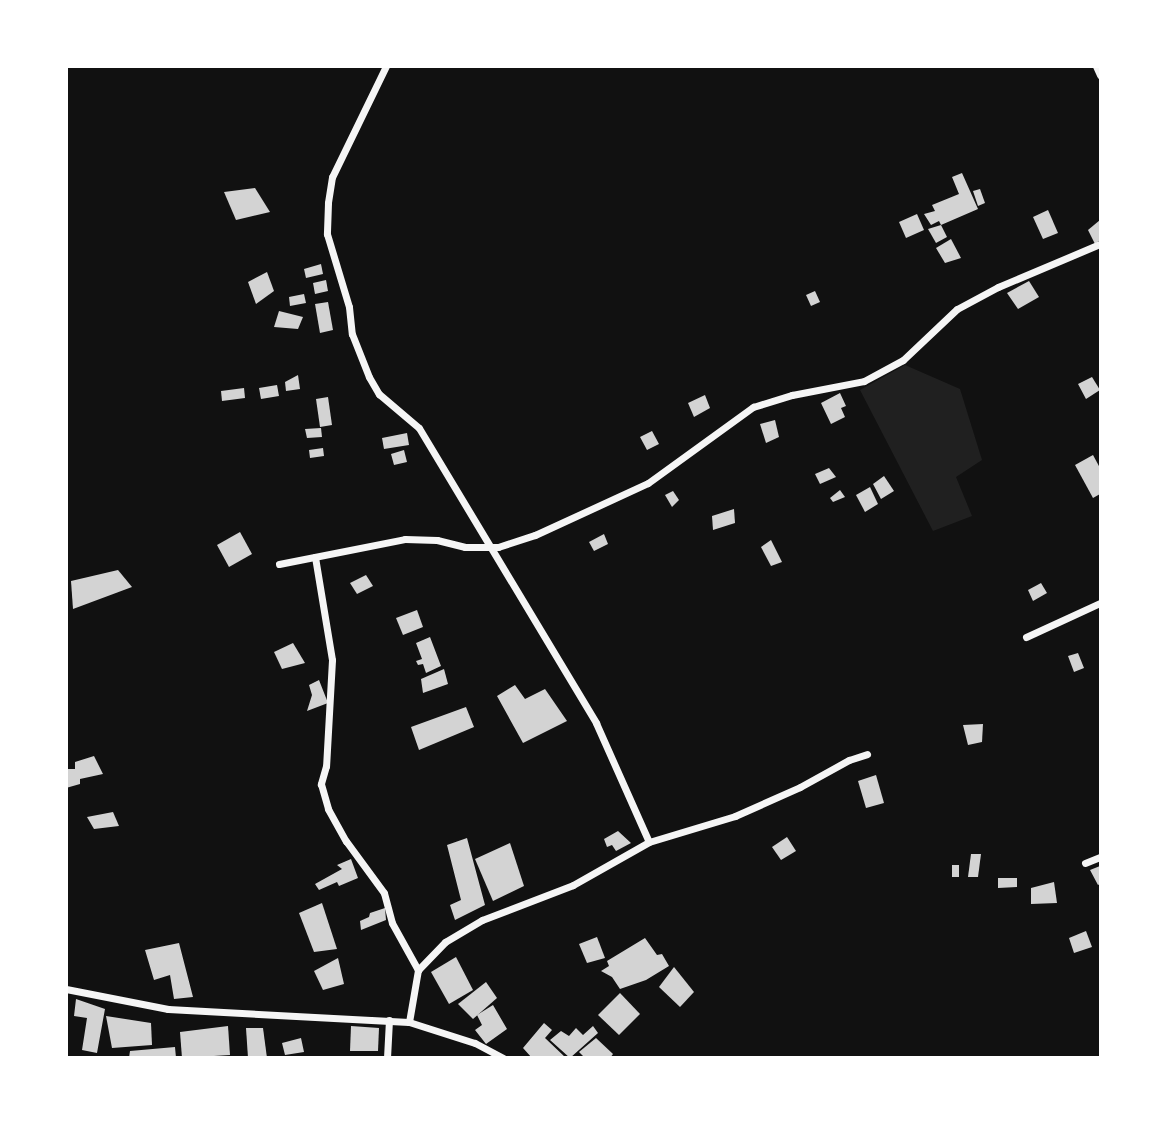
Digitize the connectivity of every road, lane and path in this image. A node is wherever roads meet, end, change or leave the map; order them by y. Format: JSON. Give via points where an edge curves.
{"nodes":[{"id":1,"x":386,"y":66,"type":"edge"},
{"id":2,"x":1096,"y":66,"type":"edge"},
{"id":3,"x":1101,"y":75,"type":"edge"},
{"id":4,"x":1101,"y":244,"type":"edge"},
{"id":5,"x":492,"y":547,"type":"junction"},
{"id":6,"x":315,"y":557,"type":"junction"},
{"id":7,"x":279,"y":564,"type":"dead end"},
{"id":8,"x":1101,"y":603,"type":"edge"},
{"id":9,"x":1026,"y":637,"type":"dead end"},
{"id":10,"x":867,"y":754,"type":"dead end"},
{"id":11,"x":649,"y":842,"type":"junction"},
{"id":12,"x":1101,"y":856,"type":"edge"},
{"id":13,"x":1086,"y":863,"type":"dead end"},
{"id":14,"x":418,"y":970,"type":"junction"},
{"id":15,"x":66,"y":989,"type":"edge"},
{"id":16,"x":389,"y":1020,"type":"junction"},
{"id":17,"x":409,"y":1022,"type":"junction"},
{"id":18,"x":387,"y":1058,"type":"edge"},
{"id":19,"x":503,"y":1058,"type":"edge"}],
"edges":[{"from":1,"to":5,"type":"street","via":[[332,177],[327,234],[349,307],[352,334],[369,377],[379,394],[419,428]]},
{"from":2,"to":3,"type":"street"},
{"from":4,"to":5,"type":"street","via":[[957,309],[903,359],[864,381],[753,407],[648,483],[535,535]]},
{"from":5,"to":6,"type":"street","via":[[405,539]]},
{"from":5,"to":11,"type":"street","via":[[596,723]]},
{"from":6,"to":7,"type":"street"},
{"from":6,"to":14,"type":"street","via":[[332,660],[321,785],[346,841],[384,893],[392,923]]},
{"from":8,"to":9,"type":"street"},
{"from":10,"to":11,"type":"street","via":[[735,816]]},
{"from":11,"to":14,"type":"street","via":[[573,885],[482,920],[445,942]]},
{"from":12,"to":13,"type":"street"},
{"from":14,"to":17,"type":"street"},
{"from":15,"to":16,"type":"street","via":[[168,1009]]},
{"from":16,"to":17,"type":"street"},
{"from":16,"to":18,"type":"street"},
{"from":17,"to":19,"type":"street","via":[[475,1043]]}]}
